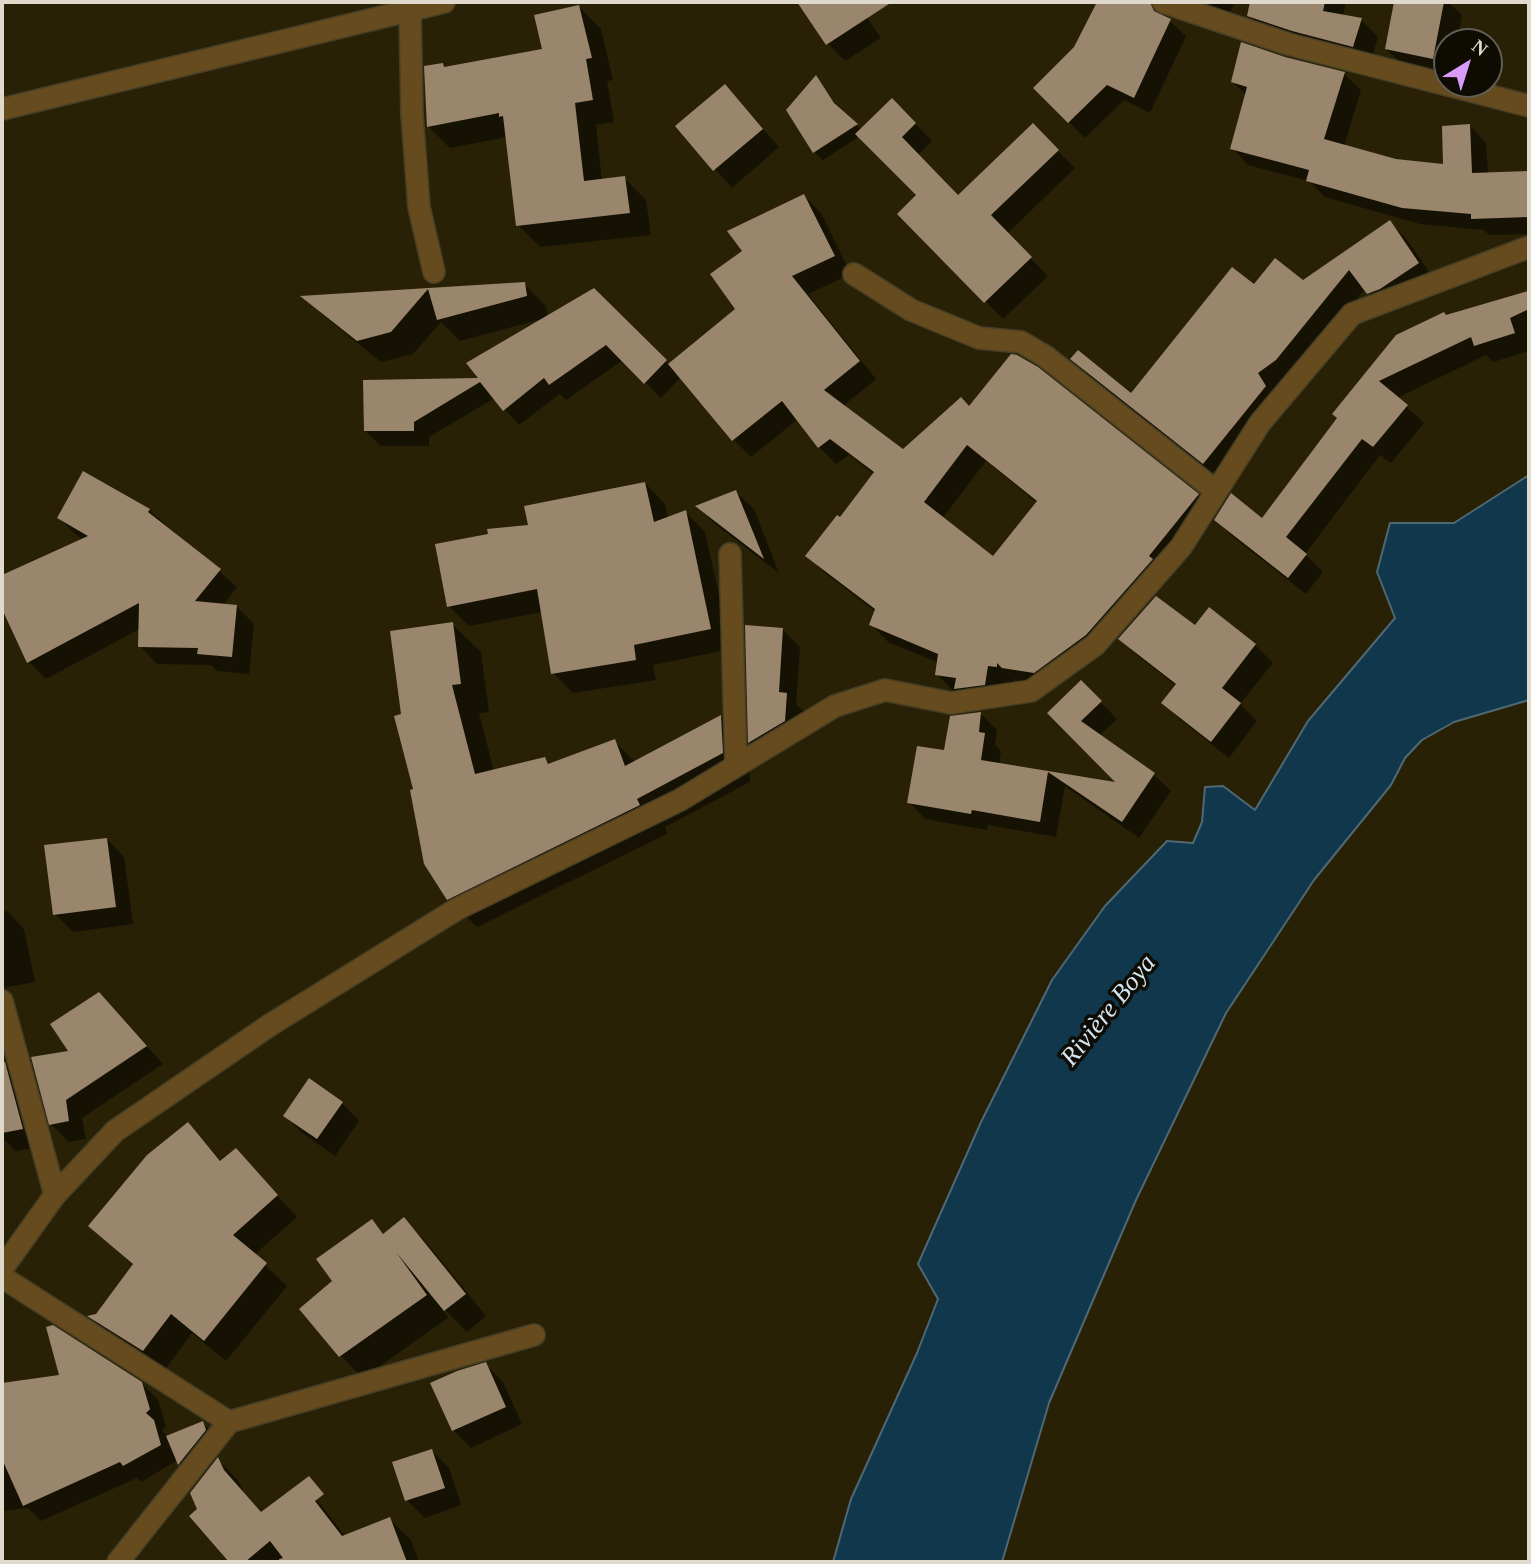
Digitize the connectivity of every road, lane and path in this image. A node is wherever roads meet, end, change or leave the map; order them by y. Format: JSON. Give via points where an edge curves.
{"nodes":[{"id":1,"x":444,"y":2,"type":"edge"},
{"id":2,"x":1163,"y":2,"type":"edge"},
{"id":3,"x":410,"y":10,"type":"junction"},
{"id":4,"x":1529,"y":106,"type":"edge"},
{"id":5,"x":2,"y":109,"type":"edge"},
{"id":6,"x":1529,"y":247,"type":"edge"},
{"id":7,"x":434,"y":272,"type":"dead end"},
{"id":8,"x":854,"y":274,"type":"dead end"},
{"id":9,"x":1216,"y":492,"type":"junction"},
{"id":10,"x":730,"y":554,"type":"dead end"},
{"id":11,"x":736,"y":766,"type":"junction"},
{"id":12,"x":2,"y":1001,"type":"edge"},
{"id":13,"x":55,"y":1195,"type":"junction"},
{"id":14,"x":2,"y":1269,"type":"edge"},
{"id":15,"x":2,"y":1277,"type":"edge"},
{"id":16,"x":534,"y":1335,"type":"dead end"},
{"id":17,"x":229,"y":1422,"type":"junction"},
{"id":18,"x":118,"y":1562,"type":"edge"}],
"edges":[{"from":1,"to":3,"type":"street"},
{"from":2,"to":4,"type":"street","via":[[1288,44]]},
{"from":3,"to":5,"type":"street"},
{"from":3,"to":7,"type":"street","via":[[419,207]]},
{"from":6,"to":9,"type":"street","via":[[1352,314],[1260,423]]},
{"from":8,"to":9,"type":"street","via":[[911,310],[979,338],[1021,342],[1045,356]]},
{"from":9,"to":11,"type":"street","via":[[1181,547],[1095,645],[1031,691],[951,703],[885,690],[835,706]]},
{"from":10,"to":11,"type":"street"},
{"from":11,"to":13,"type":"street","via":[[680,800],[457,909],[270,1024],[115,1131]]},
{"from":12,"to":13,"type":"street"},
{"from":13,"to":14,"type":"street"},
{"from":15,"to":17,"type":"street"},
{"from":16,"to":17,"type":"street"},
{"from":17,"to":18,"type":"street"}]}
